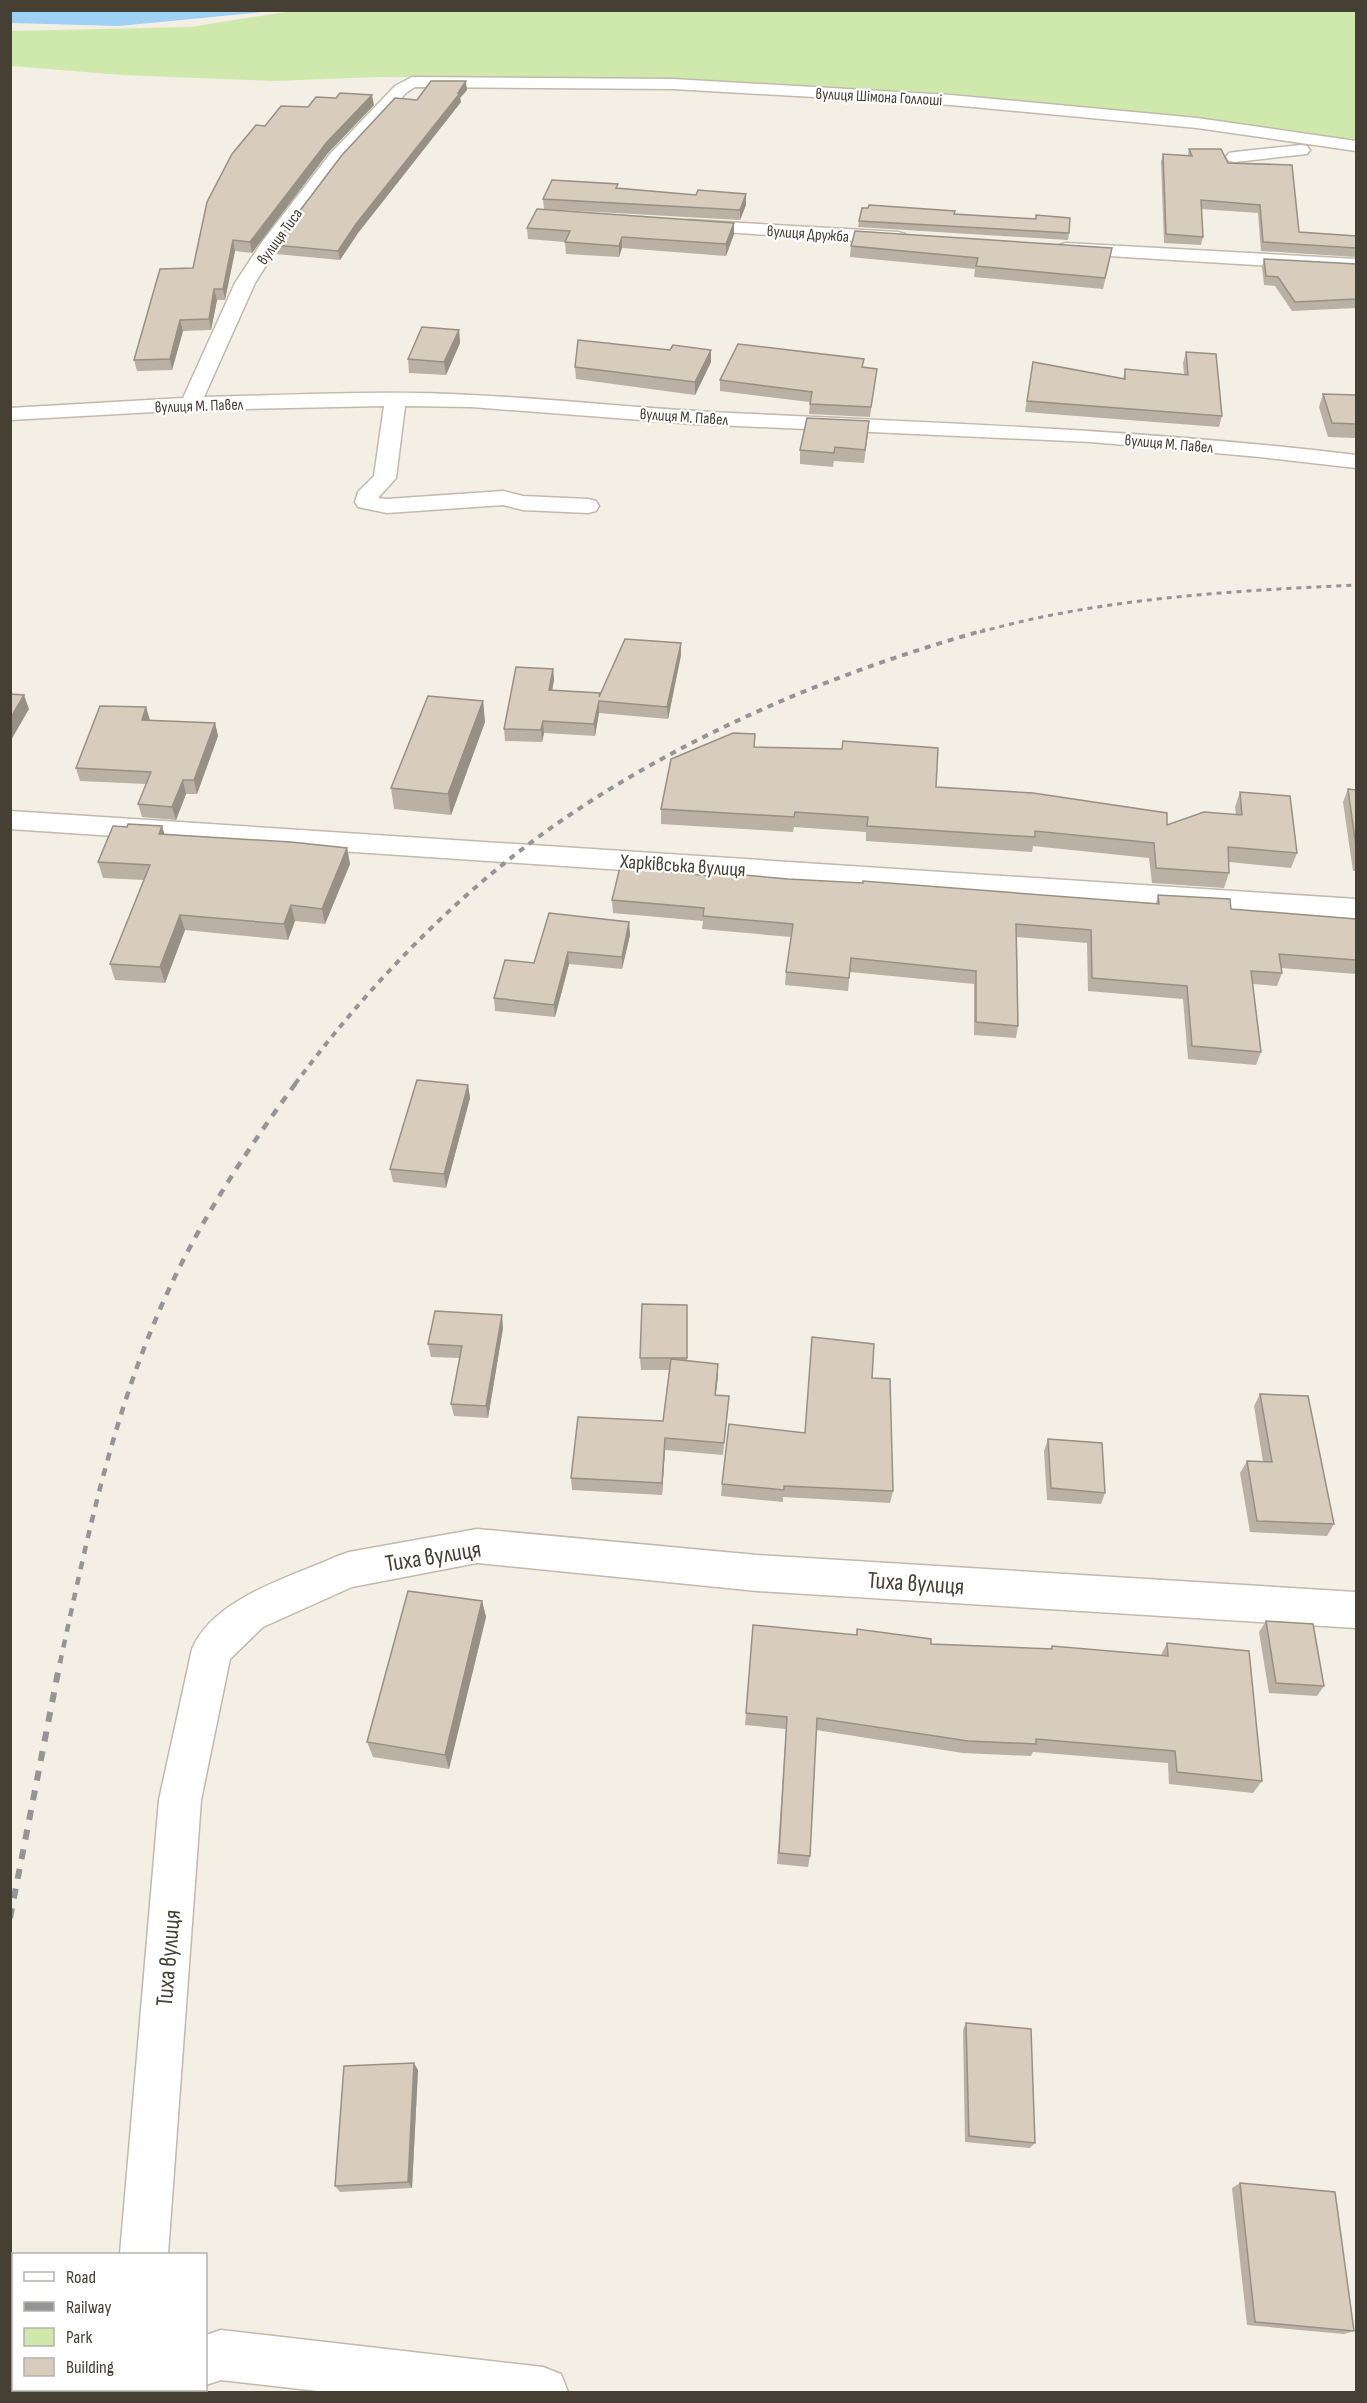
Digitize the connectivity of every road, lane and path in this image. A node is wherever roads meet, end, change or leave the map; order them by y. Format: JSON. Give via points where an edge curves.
{"nodes":[{"id":1,"x":401,"y":90,"type":"joint"},
{"id":2,"x":1338,"y":145,"type":"junction"},
{"id":3,"x":1356,"y":146,"type":"edge"},
{"id":4,"x":1235,"y":157,"type":"dead end"},
{"id":5,"x":676,"y":224,"type":"edge"},
{"id":6,"x":913,"y":239,"type":"edge"},
{"id":7,"x":1043,"y":248,"type":"edge"},
{"id":8,"x":1356,"y":265,"type":"edge"},
{"id":9,"x":395,"y":399,"type":"junction"},
{"id":10,"x":191,"y":404,"type":"junction"},
{"id":11,"x":10,"y":414,"type":"edge"},
{"id":12,"x":1356,"y":462,"type":"edge"},
{"id":13,"x":588,"y":506,"type":"dead end"},
{"id":14,"x":10,"y":820,"type":"edge"},
{"id":15,"x":1356,"y":909,"type":"edge"},
{"id":16,"x":1356,"y":1610,"type":"edge"},
{"id":17,"x":144,"y":2253,"type":"edge"},
{"id":18,"x":207,"y":2360,"type":"edge"},
{"id":19,"x":543,"y":2392,"type":"edge"}],
"edges":[{"from":1,"to":2,"type":"street","name":"вулиця Шімона Голлоші","via":[[412,82],[674,84],[940,99],[1197,123]]},
{"from":1,"to":10,"type":"street","name":"вулиця Тиса","via":[[336,158],[269,246],[245,283]]},
{"from":2,"to":3,"type":"street","name":"вулиця Шімона Голлоші"},
{"from":2,"to":4,"type":"street"},
{"from":5,"to":6,"type":"street","name":"вулиця Дружба"},
{"from":7,"to":8,"type":"street"},
{"from":9,"to":10,"type":"street","name":"вулиця М. Павел"},
{"from":9,"to":12,"type":"street","name":"вулиця М. Павел","via":[[694,418],[1091,436]]},
{"from":9,"to":13,"type":"street","via":[[386,478],[366,497],[366,502],[387,506],[503,498],[523,503]]},
{"from":10,"to":11,"type":"street","name":"вулиця М. Павел"},
{"from":14,"to":15,"type":"street","name":"Харківська вулиця"},
{"from":16,"to":17,"type":"street","name":"Тиха вулиця","via":[[757,1573],[477,1546],[349,1570],[249,1614],[212,1649],[180,1800]]},
{"from":18,"to":19,"type":"street","via":[[221,2355]]}]}
